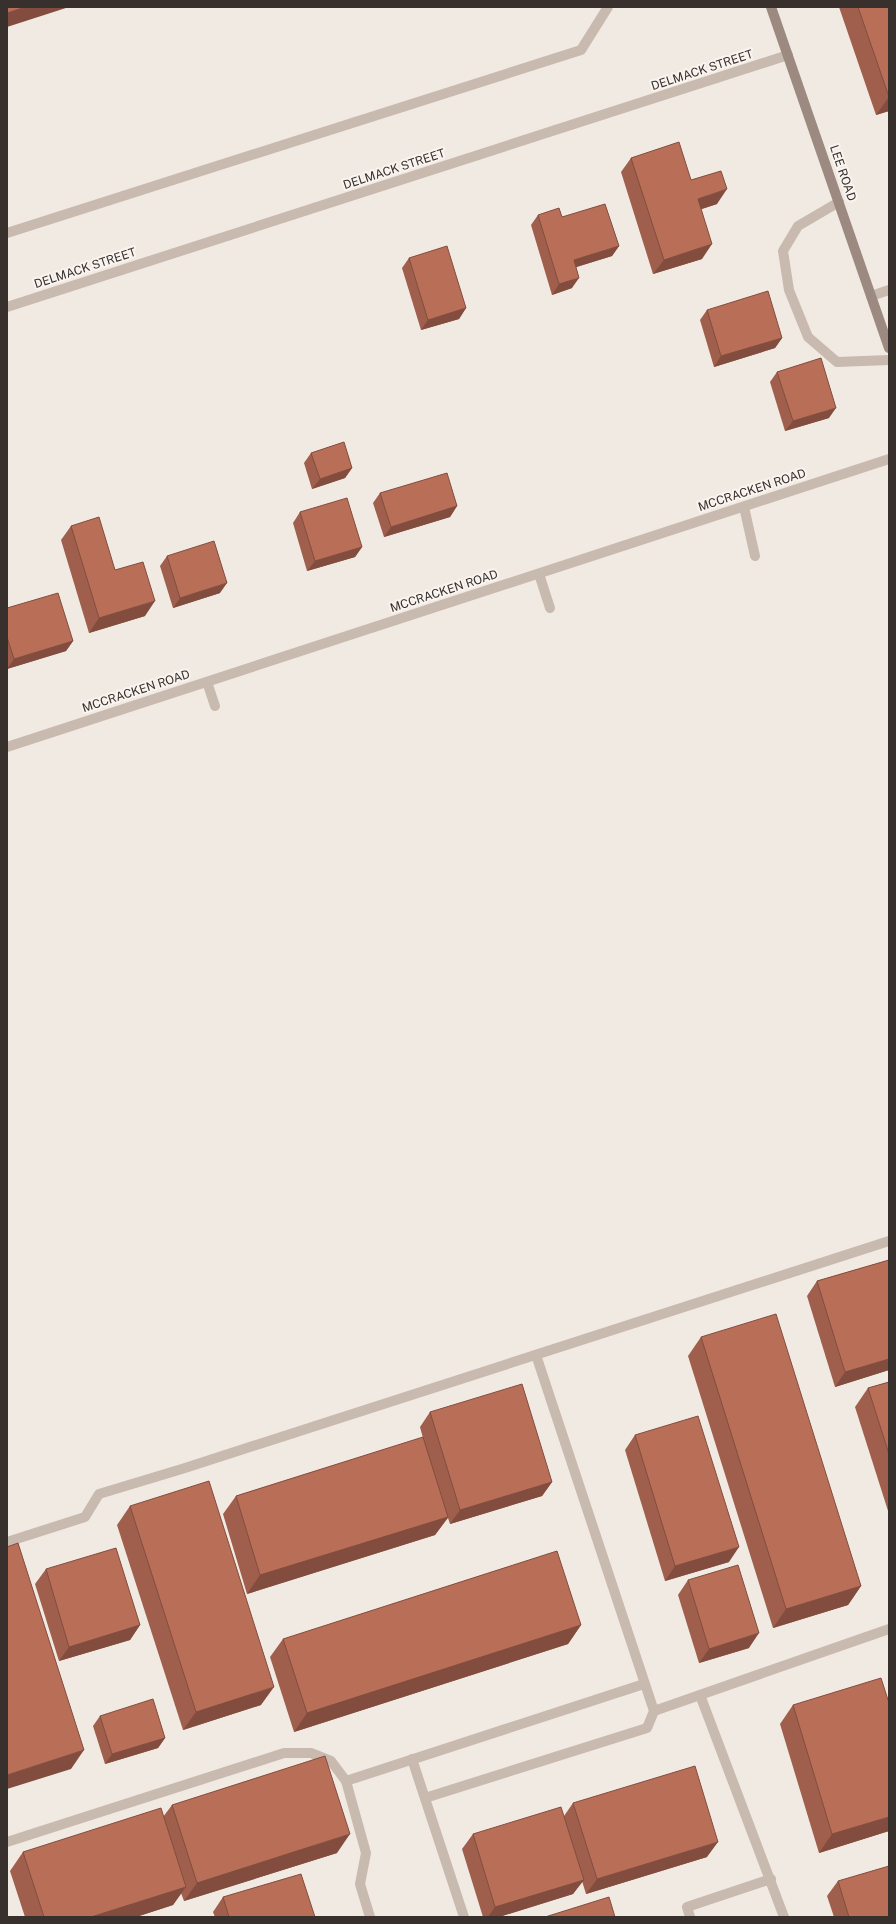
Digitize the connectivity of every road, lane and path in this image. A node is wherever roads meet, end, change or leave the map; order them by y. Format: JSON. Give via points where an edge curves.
{"nodes":[{"id":1,"x":608,"y":7,"type":"edge"},
{"id":2,"x":771,"y":7,"type":"edge"},
{"id":3,"x":788,"y":55,"type":"junction"},
{"id":4,"x":838,"y":202,"type":"junction"},
{"id":5,"x":7,"y":233,"type":"edge"},
{"id":6,"x":889,"y":290,"type":"edge"},
{"id":7,"x":871,"y":296,"type":"junction"},
{"id":8,"x":7,"y":307,"type":"edge"},
{"id":9,"x":889,"y":348,"type":"edge"},
{"id":10,"x":889,"y":360,"type":"edge"},
{"id":11,"x":889,"y":459,"type":"edge"},
{"id":12,"x":744,"y":507,"type":"junction"},
{"id":13,"x":756,"y":556,"type":"dead end"},
{"id":14,"x":540,"y":574,"type":"junction"},
{"id":15,"x":550,"y":608,"type":"dead end"},
{"id":16,"x":207,"y":682,"type":"junction"},
{"id":17,"x":215,"y":706,"type":"dead end"},
{"id":18,"x":7,"y":747,"type":"edge"},
{"id":19,"x":889,"y":1241,"type":"edge"},
{"id":20,"x":536,"y":1355,"type":"junction"},
{"id":21,"x":7,"y":1542,"type":"edge"},
{"id":22,"x":889,"y":1629,"type":"edge"},
{"id":23,"x":644,"y":1684,"type":"junction"},
{"id":24,"x":700,"y":1695,"type":"junction"},
{"id":25,"x":654,"y":1711,"type":"junction"},
{"id":26,"x":412,"y":1759,"type":"junction"},
{"id":27,"x":346,"y":1781,"type":"junction"},
{"id":28,"x":424,"y":1798,"type":"junction"},
{"id":29,"x":7,"y":1842,"type":"edge"},
{"id":30,"x":771,"y":1879,"type":"junction"},
{"id":31,"x":370,"y":1917,"type":"edge"},
{"id":32,"x":464,"y":1917,"type":"edge"},
{"id":33,"x":690,"y":1917,"type":"edge"},
{"id":34,"x":784,"y":1917,"type":"edge"}],
"edges":[{"from":1,"to":5,"type":"street","via":[[581,50]]},
{"from":2,"to":3,"type":"main road","name":"LEE ROAD"},
{"from":3,"to":4,"type":"main road","name":"LEE ROAD"},
{"from":3,"to":8,"type":"street","name":"DELMACK STREET"},
{"from":4,"to":7,"type":"main road","name":"LEE ROAD"},
{"from":4,"to":10,"type":"street","via":[[798,226],[783,251],[788,290],[808,337],[836,362]]},
{"from":6,"to":7,"type":"street"},
{"from":7,"to":9,"type":"main road","name":"LEE ROAD"},
{"from":11,"to":12,"type":"street","name":"MCCRACKEN ROAD"},
{"from":12,"to":13,"type":"street"},
{"from":12,"to":14,"type":"street","name":"MCCRACKEN ROAD"},
{"from":14,"to":15,"type":"street"},
{"from":14,"to":16,"type":"street","name":"MCCRACKEN ROAD"},
{"from":16,"to":17,"type":"street"},
{"from":16,"to":18,"type":"street","name":"MCCRACKEN ROAD"},
{"from":19,"to":20,"type":"street"},
{"from":20,"to":21,"type":"street","via":[[99,1494],[85,1517]]},
{"from":20,"to":23,"type":"street"},
{"from":22,"to":24,"type":"street"},
{"from":23,"to":25,"type":"street"},
{"from":23,"to":26,"type":"street"},
{"from":24,"to":25,"type":"street"},
{"from":24,"to":30,"type":"street"},
{"from":25,"to":28,"type":"street","via":[[647,1728]]},
{"from":26,"to":27,"type":"street"},
{"from":26,"to":28,"type":"street"},
{"from":27,"to":29,"type":"street","via":[[331,1761],[311,1753],[284,1753]]},
{"from":27,"to":31,"type":"street","via":[[366,1853],[360,1884]]},
{"from":28,"to":32,"type":"street"},
{"from":30,"to":33,"type":"street","via":[[687,1907]]},
{"from":30,"to":34,"type":"street"}]}
